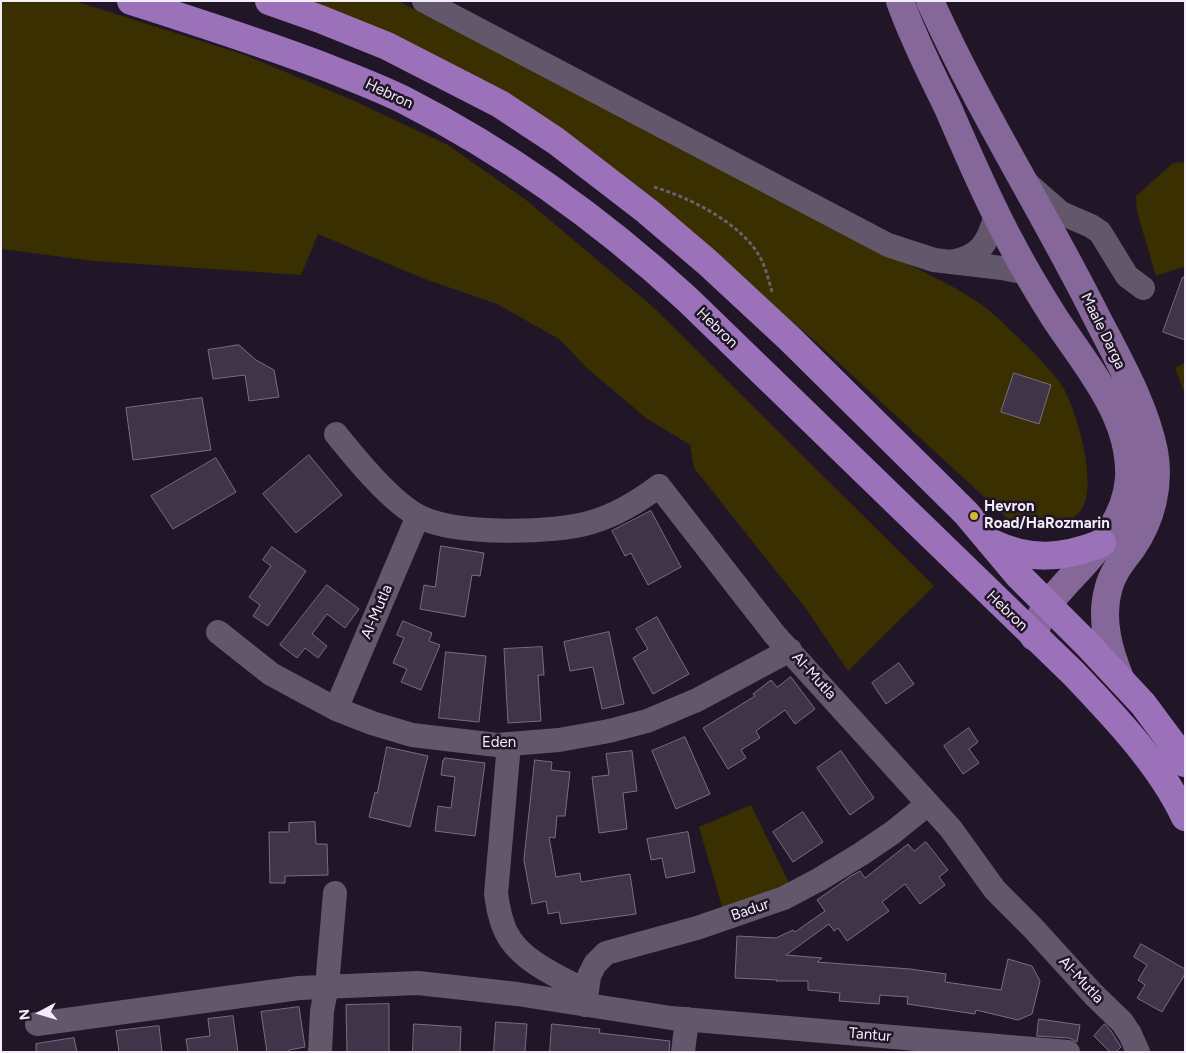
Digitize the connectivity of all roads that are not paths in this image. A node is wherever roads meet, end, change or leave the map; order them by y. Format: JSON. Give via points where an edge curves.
{"nodes":[{"id":1,"x":131,"y":1,"type":"edge"},
{"id":2,"x":269,"y":1,"type":"edge"},
{"id":3,"x":424,"y":1,"type":"edge"},
{"id":4,"x":900,"y":1,"type":"edge"},
{"id":5,"x":930,"y":1,"type":"edge"},
{"id":6,"x":1022,"y":179,"type":"junction"},
{"id":7,"x":996,"y":215,"type":"junction"},
{"id":8,"x":1091,"y":226,"type":"junction"},
{"id":9,"x":950,"y":262,"type":"junction"},
{"id":10,"x":1027,"y":273,"type":"junction"},
{"id":11,"x":1082,"y":288,"type":"junction"},
{"id":12,"x":1143,"y":288,"type":"dead end"},
{"id":13,"x":336,"y":434,"type":"dead end"},
{"id":14,"x":418,"y":516,"type":"junction"},
{"id":15,"x":990,"y":542,"type":"junction"},
{"id":16,"x":1102,"y":543,"type":"junction"},
{"id":17,"x":1047,"y":605,"type":"junction"},
{"id":18,"x":218,"y":632,"type":"dead end"},
{"id":19,"x":1034,"y":637,"type":"junction"},
{"id":20,"x":790,"y":650,"type":"junction"},
{"id":21,"x":1120,"y":678,"type":"junction"},
{"id":22,"x":336,"y":709,"type":"junction"},
{"id":23,"x":509,"y":744,"type":"junction"},
{"id":24,"x":1185,"y":764,"type":"edge"},
{"id":25,"x":928,"y":804,"type":"junction"},
{"id":26,"x":1185,"y":817,"type":"edge"},
{"id":27,"x":335,"y":893,"type":"dead end"},
{"id":28,"x":327,"y":986,"type":"junction"},
{"id":29,"x":586,"y":998,"type":"junction"},
{"id":30,"x":679,"y":1019,"type":"junction"},
{"id":31,"x":37,"y":1024,"type":"dead end"},
{"id":32,"x":916,"y":1045,"type":"edge"},
{"id":33,"x":987,"y":1048,"type":"edge"},
{"id":34,"x":320,"y":1052,"type":"edge"},
{"id":35,"x":683,"y":1052,"type":"edge"},
{"id":36,"x":1068,"y":1052,"type":"edge"},
{"id":37,"x":1138,"y":1052,"type":"edge"}],
"edges":[{"from":1,"to":19,"type":"highway","name":"Hebron","via":[[287,52],[366,83],[449,124],[535,177],[654,269]]},
{"from":2,"to":15,"type":"highway","via":[[387,46],[500,104],[556,141],[707,262],[966,513]]},
{"from":3,"to":9,"type":"street","via":[[888,245]]},
{"from":4,"to":7,"type":"main road","name":"Maale Darga"},
{"from":5,"to":6,"type":"main road","name":"Maale Darga","via":[[954,55]]},
{"from":6,"to":8,"type":"street","via":[[1061,213]]},
{"from":6,"to":11,"type":"main road","name":"Maale Darga"},
{"from":7,"to":9,"type":"street","via":[[984,246],[964,259]]},
{"from":7,"to":10,"type":"main road","name":"Maale Darga"},
{"from":8,"to":11,"type":"street","via":[[1075,232],[1072,244]]},
{"from":8,"to":12,"type":"street","via":[[1109,243],[1127,276]]},
{"from":9,"to":10,"type":"street"},
{"from":10,"to":16,"type":"main road","name":"Maale Darga","via":[[1104,390],[1120,423],[1128,457],[1129,479],[1125,504]]},
{"from":11,"to":21,"type":"main road","name":"Maale Darga","via":[[1147,424],[1154,453],[1156,486],[1151,510],[1142,532],[1113,576],[1105,606],[1104,620]]},
{"from":13,"to":14,"type":"street","name":"Al-Mutla","via":[[362,466]]},
{"from":14,"to":20,"type":"street","name":"Al-Mutla","via":[[434,523],[473,529],[544,530],[591,523],[615,513],[659,486]]},
{"from":14,"to":22,"type":"street","name":"Al-Mutla"},
{"from":15,"to":16,"type":"highway","via":[[1015,552],[1042,556],[1069,554]]},
{"from":15,"to":17,"type":"highway"},
{"from":16,"to":17,"type":"main road","name":"Maale Darga"},
{"from":17,"to":19,"type":"main road","name":"Maale Darga"},
{"from":17,"to":21,"type":"highway"},
{"from":18,"to":22,"type":"street","name":"Eden","via":[[271,674]]},
{"from":19,"to":26,"type":"highway","name":"Hebron","via":[[1074,674],[1121,726],[1152,764]]},
{"from":20,"to":23,"type":"street","name":"Eden","via":[[697,700],[647,721],[559,740]]},
{"from":20,"to":25,"type":"street","name":"Al-Mutla"},
{"from":21,"to":24,"type":"highway","via":[[1143,704]]},
{"from":22,"to":23,"type":"street","name":"Eden","via":[[412,735],[497,746]]},
{"from":23,"to":29,"type":"street","via":[[496,894],[500,915],[515,946],[542,969]]},
{"from":25,"to":29,"type":"street","name":"Badur","via":[[861,854],[784,898],[697,928],[606,953],[595,964]]},
{"from":25,"to":37,"type":"street","name":"Al-Mutla","via":[[951,829],[995,890],[1122,1022]]},
{"from":27,"to":28,"type":"street"},
{"from":28,"to":29,"type":"street","name":"Tantur","via":[[418,983]]},
{"from":28,"to":31,"type":"street","name":"Tantur"},
{"from":28,"to":34,"type":"street"},
{"from":29,"to":30,"type":"street","name":"Tantur"},
{"from":30,"to":32,"type":"street","name":"Tantur"},
{"from":30,"to":35,"type":"street"},
{"from":32,"to":33,"type":"street","name":"Tantur"},
{"from":33,"to":36,"type":"street","name":"Tantur"}]}
